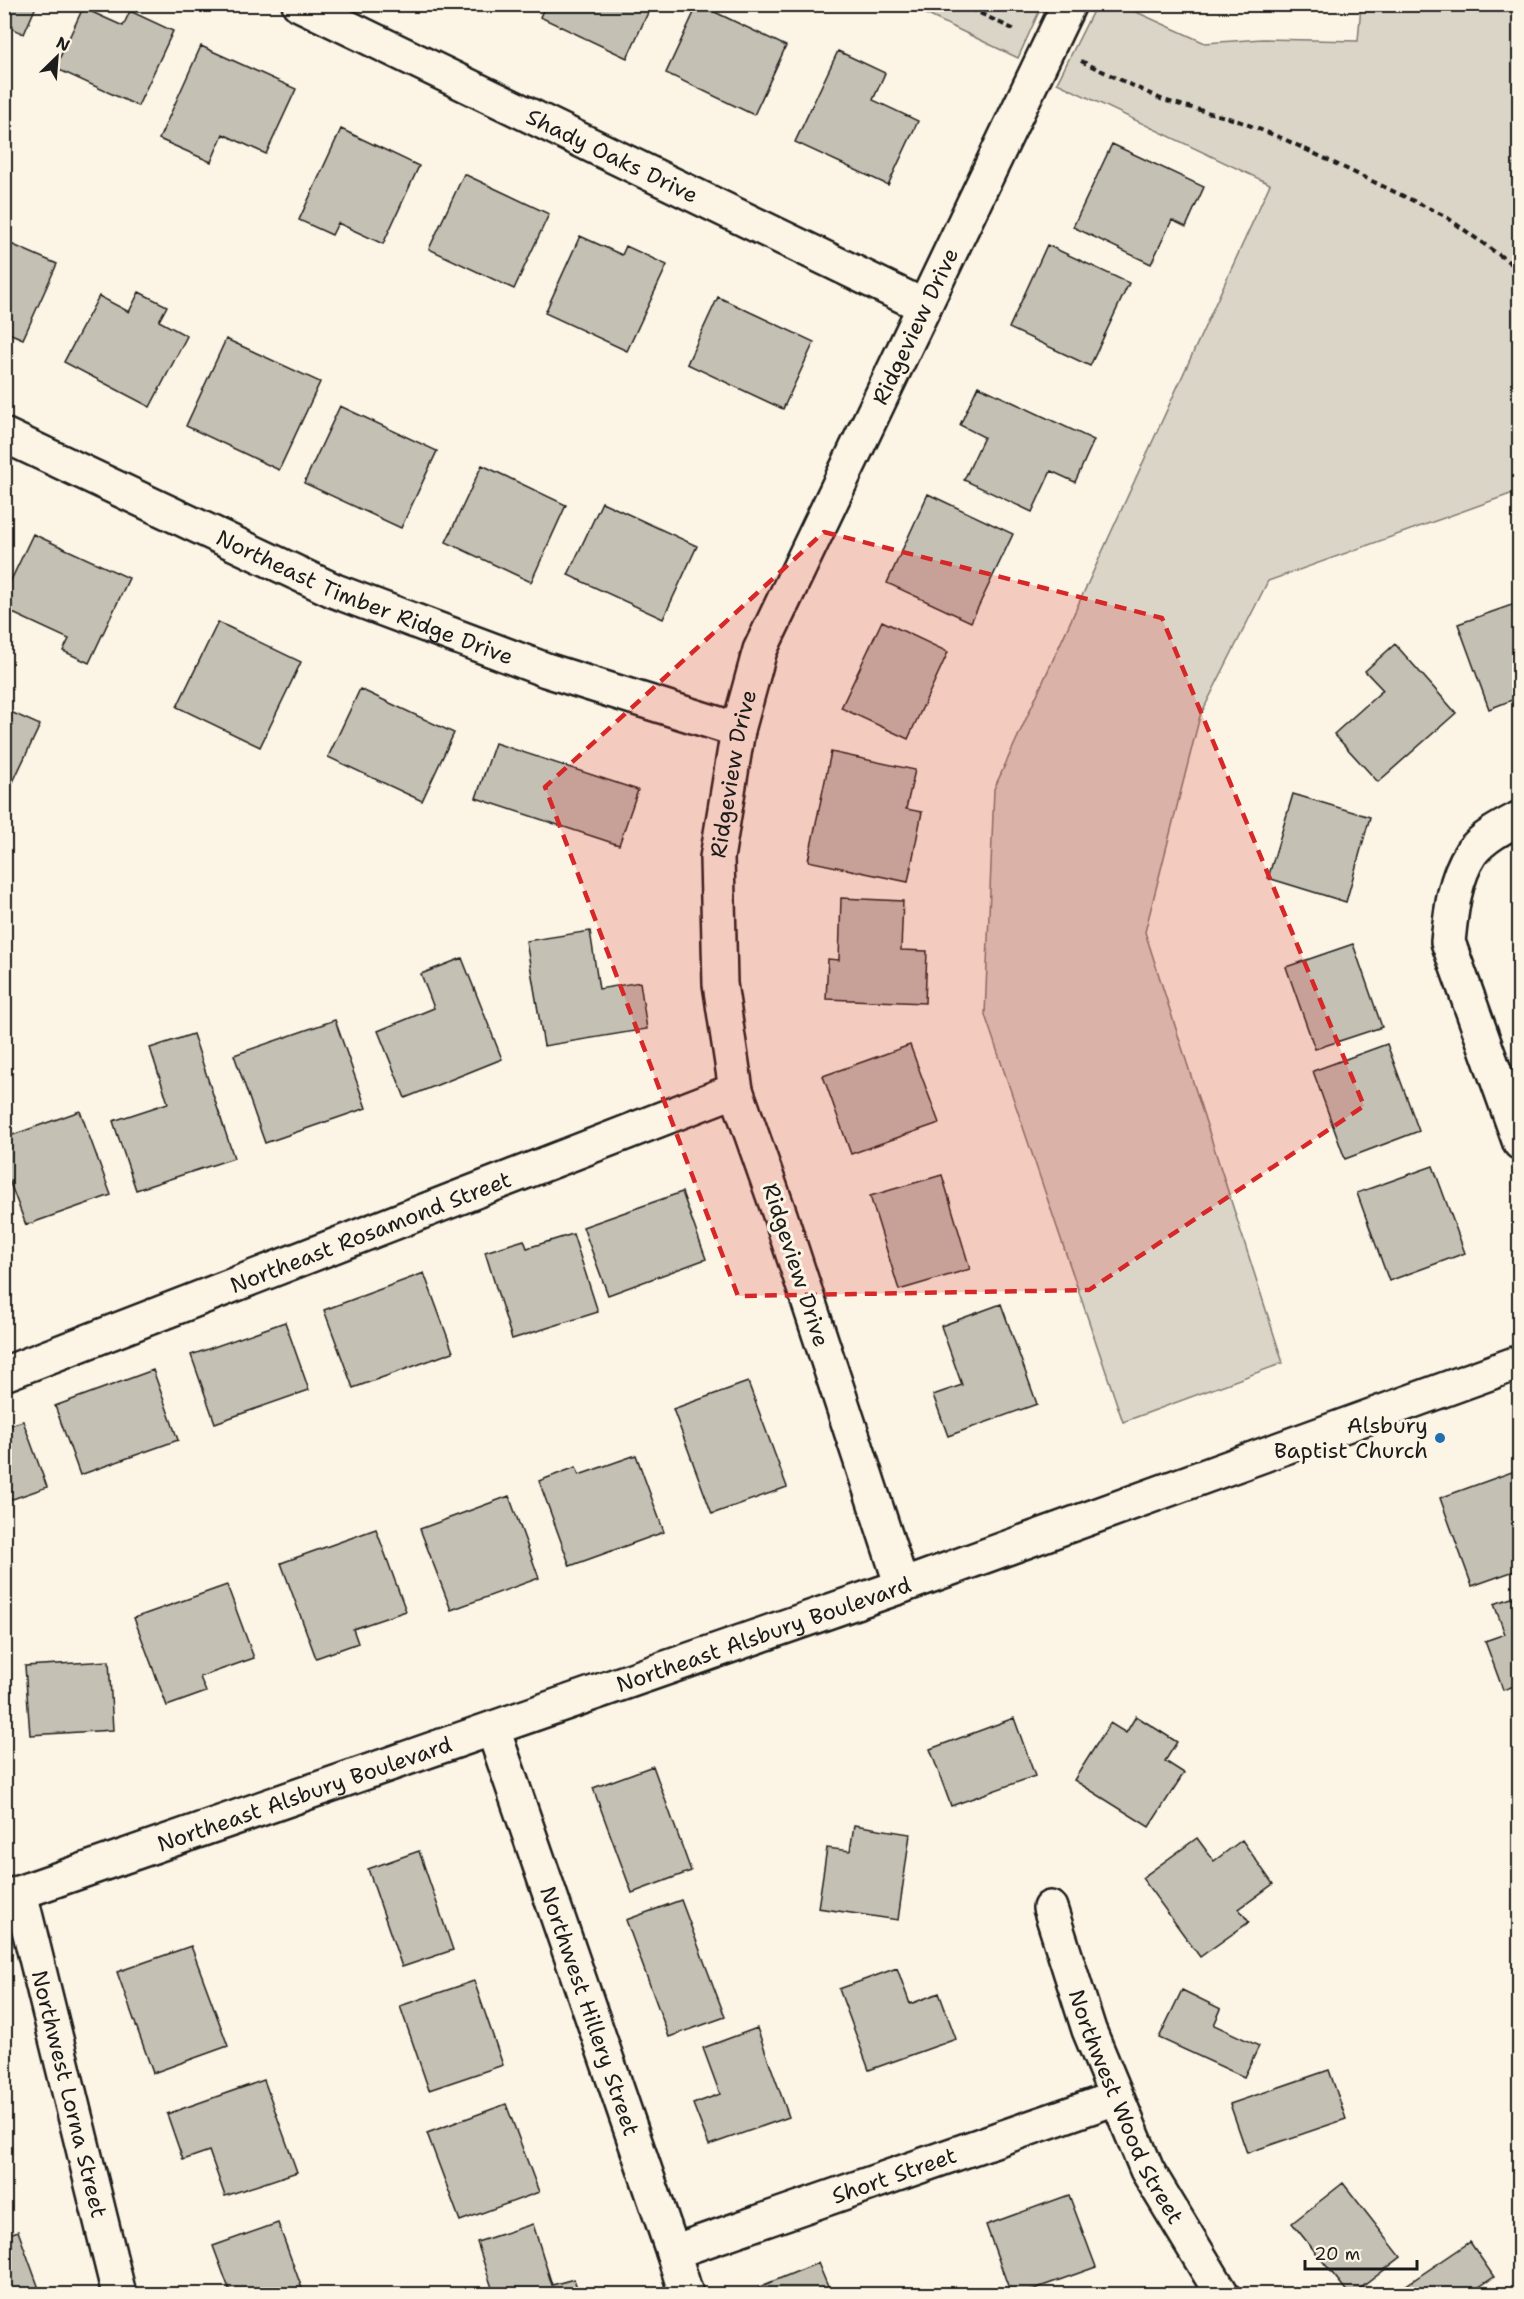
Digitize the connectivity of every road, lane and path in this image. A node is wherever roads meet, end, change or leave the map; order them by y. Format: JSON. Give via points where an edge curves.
{"nodes":[{"id":1,"x":299,"y":4,"type":"edge"},
{"id":2,"x":961,"y":4,"type":"edge"},
{"id":3,"x":1069,"y":4,"type":"edge"},
{"id":4,"x":1049,"y":46,"type":"junction"},
{"id":5,"x":1520,"y":270,"type":"edge"},
{"id":6,"x":924,"y":306,"type":"junction"},
{"id":7,"x":4,"y":435,"type":"edge"},
{"id":8,"x":738,"y":730,"type":"junction"},
{"id":9,"x":1520,"y":818,"type":"edge"},
{"id":10,"x":736,"y":1090,"type":"junction"},
{"id":11,"x":1520,"y":1143,"type":"edge"},
{"id":12,"x":1520,"y":1362,"type":"edge"},
{"id":13,"x":4,"y":1374,"type":"edge"},
{"id":14,"x":902,"y":1586,"type":"junction"},
{"id":15,"x":493,"y":1729,"type":"junction"},
{"id":16,"x":12,"y":1896,"type":"edge"},
{"id":17,"x":1050,"y":1908,"type":"dead end"},
{"id":18,"x":1116,"y":2098,"type":"junction"},
{"id":19,"x":673,"y":2252,"type":"junction"},
{"id":20,"x":119,"y":2295,"type":"edge"},
{"id":21,"x":686,"y":2295,"type":"edge"},
{"id":22,"x":1222,"y":2295,"type":"edge"}],
"edges":[{"from":1,"to":6,"type":"street","name":"Shady Oaks Drive"},
{"from":2,"to":4,"type":"path"},
{"from":3,"to":4,"type":"street","name":"Ridgeview Drive"},
{"from":4,"to":5,"type":"path","via":[[1164,100],[1236,120],[1284,139],[1445,216]]},
{"from":4,"to":6,"type":"street","name":"Ridgeview Drive"},
{"from":6,"to":8,"type":"street","name":"Ridgeview Drive","via":[[760,650]]},
{"from":7,"to":8,"type":"street","name":"Northeast Timber Ridge Drive","via":[[335,591],[546,670]]},
{"from":8,"to":10,"type":"street","name":"Ridgeview Drive","via":[[717,858],[720,984]]},
{"from":9,"to":11,"type":"street","via":[[1492,834],[1472,853],[1458,882],[1448,942]]},
{"from":10,"to":13,"type":"street","name":"Northeast Rosamond Street"},
{"from":10,"to":14,"type":"street","name":"Ridgeview Drive"},
{"from":12,"to":14,"type":"street","name":"Northeast Alsbury Boulevard"},
{"from":14,"to":15,"type":"street","name":"Northeast Alsbury Boulevard"},
{"from":15,"to":16,"type":"street","name":"Northeast Alsbury Boulevard"},
{"from":15,"to":19,"type":"street","name":"Northwest Hillery Street"},
{"from":16,"to":20,"type":"street","name":"Northwest Lorna Street"},
{"from":17,"to":18,"type":"street","name":"Northwest Wood Street","via":[[1089,2030]]},
{"from":18,"to":19,"type":"street","name":"Short Street"},
{"from":18,"to":22,"type":"street","name":"Northwest Wood Street","via":[[1147,2170]]},
{"from":19,"to":21,"type":"street","name":"Northwest Hillery Street"}]}
